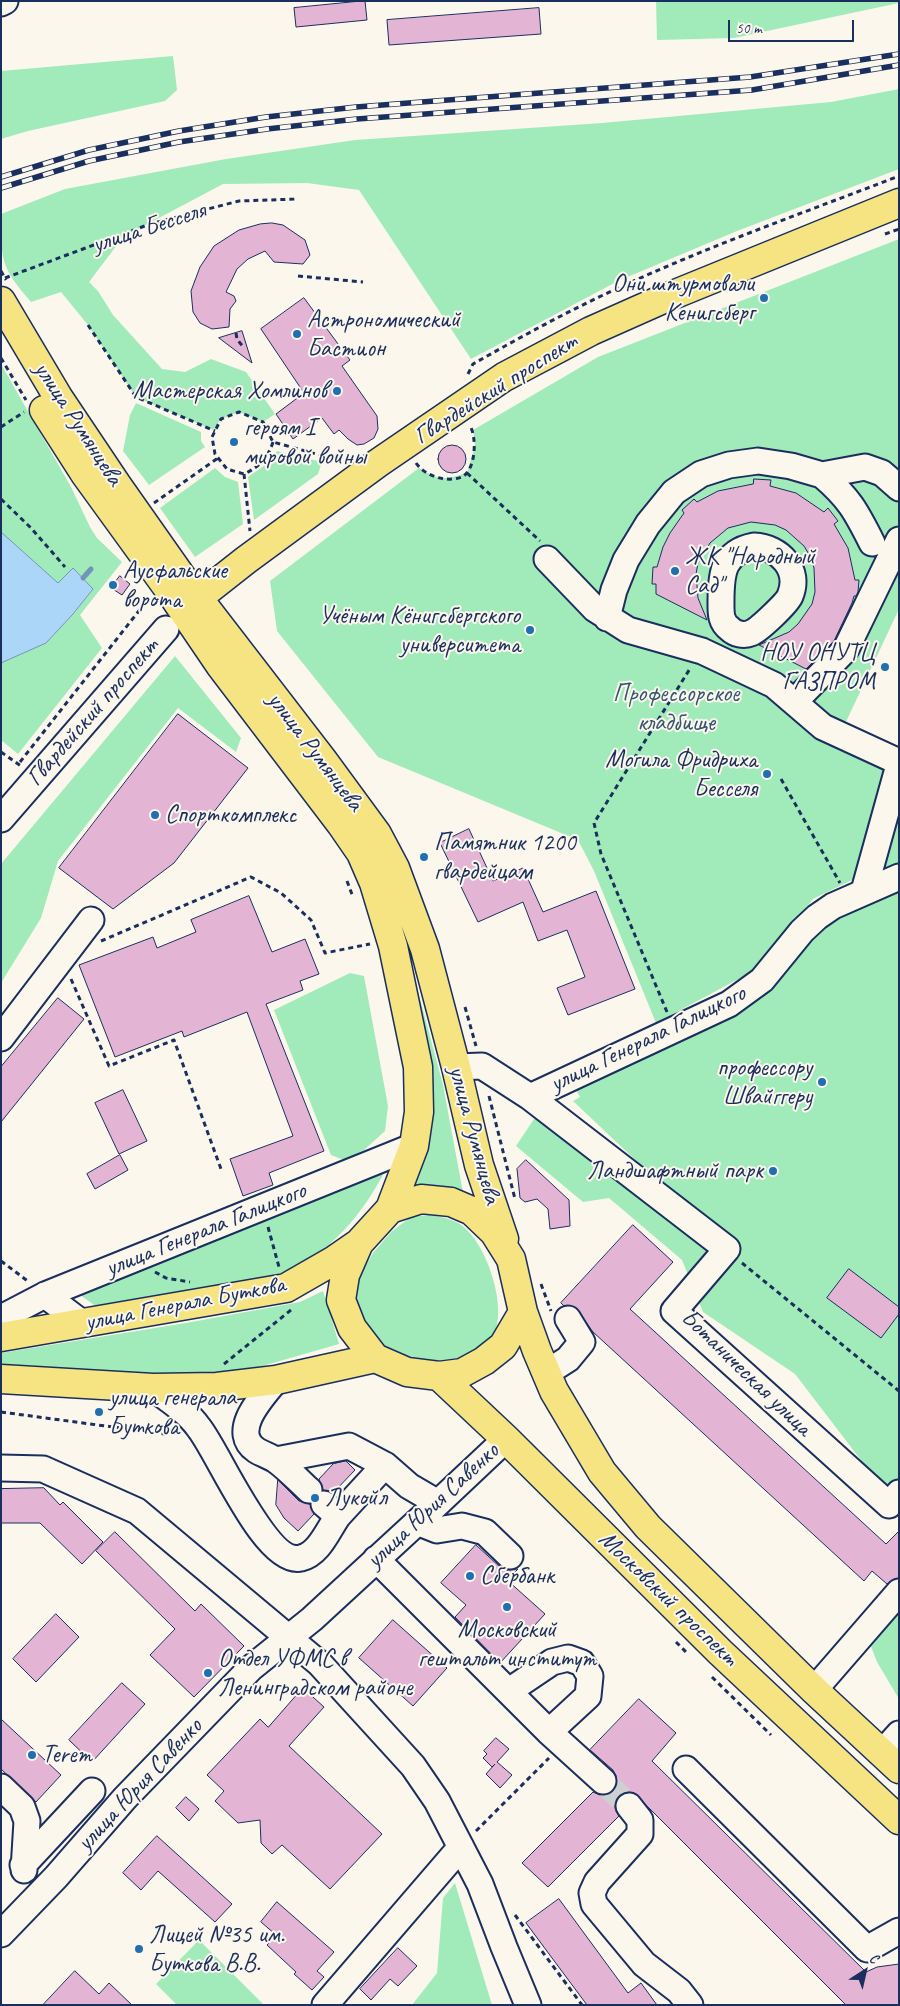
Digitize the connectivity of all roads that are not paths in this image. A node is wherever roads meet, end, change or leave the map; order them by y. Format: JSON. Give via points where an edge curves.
{"nodes":[{"id":1,"x":5,"y":1,"type":"edge"},
{"id":2,"x":1,"y":3,"type":"edge"},
{"id":3,"x":899,"y":203,"type":"edge"},
{"id":4,"x":3,"y":289,"type":"edge"},
{"id":5,"x":1,"y":336,"type":"edge"},
{"id":6,"x":822,"y":475,"type":"junction"},
{"id":7,"x":899,"y":488,"type":"edge"},
{"id":8,"x":899,"y":540,"type":"edge"},
{"id":9,"x":872,"y":543,"type":"dead end"},
{"id":10,"x":546,"y":553,"type":"road end"},
{"id":11,"x":182,"y":612,"type":"junction"},
{"id":12,"x":607,"y":618,"type":"junction"},
{"id":13,"x":733,"y":632,"type":"dead end"},
{"id":14,"x":711,"y":655,"type":"junction"},
{"id":15,"x":794,"y":702,"type":"junction"},
{"id":16,"x":899,"y":764,"type":"edge"},
{"id":17,"x":1,"y":819,"type":"edge"},
{"id":18,"x":899,"y":877,"type":"edge"},
{"id":19,"x":858,"y":894,"type":"junction"},
{"id":20,"x":95,"y":931,"type":"road end"},
{"id":21,"x":1,"y":1038,"type":"edge"},
{"id":22,"x":474,"y":1057,"type":"junction"},
{"id":23,"x":530,"y":1097,"type":"junction"},
{"id":24,"x":414,"y":1146,"type":"junction"},
{"id":25,"x":390,"y":1209,"type":"junction"},
{"id":26,"x":359,"y":1243,"type":"junction"},
{"id":27,"x":510,"y":1260,"type":"junction"},
{"id":28,"x":45,"y":1295,"type":"junction"},
{"id":29,"x":523,"y":1312,"type":"junction"},
{"id":30,"x":560,"y":1317,"type":"road end"},
{"id":31,"x":1,"y":1318,"type":"edge"},
{"id":32,"x":82,"y":1323,"type":"junction"},
{"id":33,"x":1,"y":1332,"type":"edge"},
{"id":34,"x":2,"y":1337,"type":"edge"},
{"id":35,"x":375,"y":1358,"type":"junction"},
{"id":36,"x":546,"y":1373,"type":"junction"},
{"id":37,"x":439,"y":1376,"type":"junction"},
{"id":38,"x":1,"y":1379,"type":"edge"},
{"id":39,"x":276,"y":1380,"type":"junction"},
{"id":40,"x":153,"y":1388,"type":"junction"},
{"id":41,"x":506,"y":1439,"type":"junction"},
{"id":42,"x":276,"y":1460,"type":"junction"},
{"id":43,"x":385,"y":1465,"type":"junction"},
{"id":44,"x":1,"y":1468,"type":"edge"},
{"id":45,"x":899,"y":1493,"type":"edge"},
{"id":46,"x":323,"y":1503,"type":"junction"},
{"id":47,"x":438,"y":1504,"type":"junction"},
{"id":48,"x":417,"y":1522,"type":"junction"},
{"id":49,"x":510,"y":1556,"type":"dead end"},
{"id":50,"x":376,"y":1559,"type":"junction"},
{"id":51,"x":899,"y":1592,"type":"edge"},
{"id":52,"x":290,"y":1637,"type":"junction"},
{"id":53,"x":814,"y":1690,"type":"junction"},
{"id":54,"x":509,"y":1691,"type":"junction"},
{"id":55,"x":556,"y":1738,"type":"junction"},
{"id":56,"x":893,"y":1752,"type":"edge"},
{"id":57,"x":686,"y":1769,"type":"dead end"},
{"id":58,"x":603,"y":1782,"type":"tunnel mouth"},
{"id":59,"x":1,"y":1787,"type":"edge"},
{"id":60,"x":92,"y":1790,"type":"dead end"},
{"id":61,"x":628,"y":1806,"type":"tunnel mouth"},
{"id":62,"x":899,"y":1820,"type":"edge"},
{"id":63,"x":465,"y":1842,"type":"junction"},
{"id":64,"x":899,"y":1931,"type":"edge"},
{"id":65,"x":1,"y":1934,"type":"edge"},
{"id":66,"x":325,"y":2005,"type":"edge"},
{"id":67,"x":528,"y":2005,"type":"edge"},
{"id":68,"x":690,"y":2005,"type":"edge"}],
"edges":[{"from":1,"to":2,"type":"street"},
{"from":3,"to":11,"type":"main road","name":"Гвардейский проспект","via":[[663,299],[591,331],[504,377],[378,463]]},
{"from":4,"to":11,"type":"main road","name":"улица Румянцева","via":[[58,397],[117,485]]},
{"from":5,"to":11,"type":"main road","name":"улица Румянцева","via":[[85,474]]},
{"from":6,"to":7,"type":"street","via":[[865,467],[882,473]]},
{"from":6,"to":9,"type":"street","via":[[841,491],[857,512]]},
{"from":6,"to":12,"type":"street","via":[[758,461],[729,465],[701,474],[674,492],[648,524],[626,560]]},
{"from":8,"to":15,"type":"street","via":[[846,649]]},
{"from":10,"to":12,"type":"street","via":[[595,609]]},
{"from":11,"to":17,"type":"street","name":"Гвардейский проспект"},
{"from":11,"to":22,"type":"main road","name":"улица Румянцева","via":[[322,759],[377,834],[395,868],[425,949]]},
{"from":11,"to":24,"type":"main road","name":"улица Румянцева","via":[[361,853],[394,946],[418,1067],[419,1112]]},
{"from":12,"to":14,"type":"street","via":[[628,630]]},
{"from":13,"to":14,"type":"street"},
{"from":14,"to":15,"type":"street","via":[[774,685]]},
{"from":15,"to":16,"type":"street","via":[[822,727]]},
{"from":16,"to":19,"type":"street"},
{"from":18,"to":19,"type":"street","name":"улица Генерала Галицкого"},
{"from":19,"to":23,"type":"street","name":"улица Генерала Галицкого","via":[[817,917],[762,980],[729,1004]]},
{"from":20,"to":21,"type":"street"},
{"from":22,"to":23,"type":"street","name":"улица Генерала Галицкого"},
{"from":22,"to":27,"type":"main road","name":"улица Румянцева","via":[[479,1165]]},
{"from":23,"to":45,"type":"street","name":"Ботаническая улица","via":[[726,1250],[674,1310],[889,1505]]},
{"from":24,"to":25,"type":"main road","name":"улица Румянцева"},
{"from":24,"to":28,"type":"street","name":"улица Генерала Галицкого"},
{"from":25,"to":26,"type":"main road","name":"Московский проспект"},
{"from":25,"to":27,"type":"main road","name":"Московский проспект","via":[[421,1198],[451,1202],[472,1211],[494,1232]]},
{"from":26,"to":32,"type":"main road","name":"улица Генерала Буткова","via":[[286,1288]]},
{"from":26,"to":35,"type":"main road","name":"Московский проспект","via":[[345,1275],[341,1300],[352,1328]]},
{"from":27,"to":29,"type":"main road","name":"Московский проспект"},
{"from":28,"to":31,"type":"street","name":"улица Генерала Галицкого"},
{"from":28,"to":32,"type":"street"},
{"from":29,"to":36,"type":"main road","name":"Московский проспект"},
{"from":29,"to":37,"type":"main road","name":"Московский проспект","via":[[502,1346],[484,1361],[462,1374]]},
{"from":30,"to":36,"type":"street","via":[[582,1342],[568,1359]]},
{"from":32,"to":34,"type":"main road","name":"улица Генерала Буткова"},
{"from":33,"to":34,"type":"street"},
{"from":35,"to":37,"type":"main road","name":"Московский проспект","via":[[407,1372]]},
{"from":35,"to":39,"type":"main road"},
{"from":36,"to":53,"type":"main road","name":"Московский проспект","via":[[602,1472],[648,1527]]},
{"from":37,"to":41,"type":"main road","name":"Московский проспект"},
{"from":38,"to":40,"type":"main road"},
{"from":39,"to":40,"type":"main road","via":[[207,1387]]},
{"from":39,"to":42,"type":"street","via":[[254,1406],[245,1434],[254,1449]]},
{"from":40,"to":46,"type":"street","via":[[184,1411],[200,1429],[237,1495],[275,1547],[287,1556],[299,1559],[312,1554]]},
{"from":41,"to":47,"type":"street","name":"улица Юрия Савенко"},
{"from":41,"to":62,"type":"main road","name":"Московский проспект","via":[[720,1652]]},
{"from":42,"to":43,"type":"street","via":[[349,1446]]},
{"from":42,"to":46,"type":"street"},
{"from":43,"to":46,"type":"street"},
{"from":43,"to":47,"type":"street","via":[[409,1486]]},
{"from":44,"to":52,"type":"street","via":[[43,1468],[137,1511]]},
{"from":47,"to":48,"type":"street","name":"улица Юрия Савенко"},
{"from":48,"to":49,"type":"street","via":[[438,1530],[462,1526],[485,1532]]},
{"from":48,"to":50,"type":"street","name":"улица Юрия Савенко"},
{"from":50,"to":52,"type":"street","name":"улица Юрия Савенко"},
{"from":50,"to":54,"type":"street"},
{"from":51,"to":53,"type":"street"},
{"from":52,"to":63,"type":"street","via":[[320,1664],[413,1766]]},
{"from":52,"to":65,"type":"street","name":"улица Юрия Савенко","via":[[236,1683]]},
{"from":53,"to":56,"type":"main road","name":"Московский проспект"},
{"from":54,"to":55,"type":"street"},
{"from":54,"to":55,"type":"street","via":[[552,1662],[568,1658],[582,1663],[590,1676],[588,1696]]},
{"from":55,"to":58,"type":"street"},
{"from":57,"to":64,"type":"street","via":[[867,1949]]},
{"from":59,"to":60,"type":"street","via":[[22,1808],[27,1821],[24,1869]]},
{"from":61,"to":68,"type":"street","via":[[640,1820],[640,1834],[597,1882],[592,1893],[594,1904],[644,1964],[679,1990]]},
{"from":63,"to":66,"type":"street"},
{"from":63,"to":67,"type":"street"}]}
